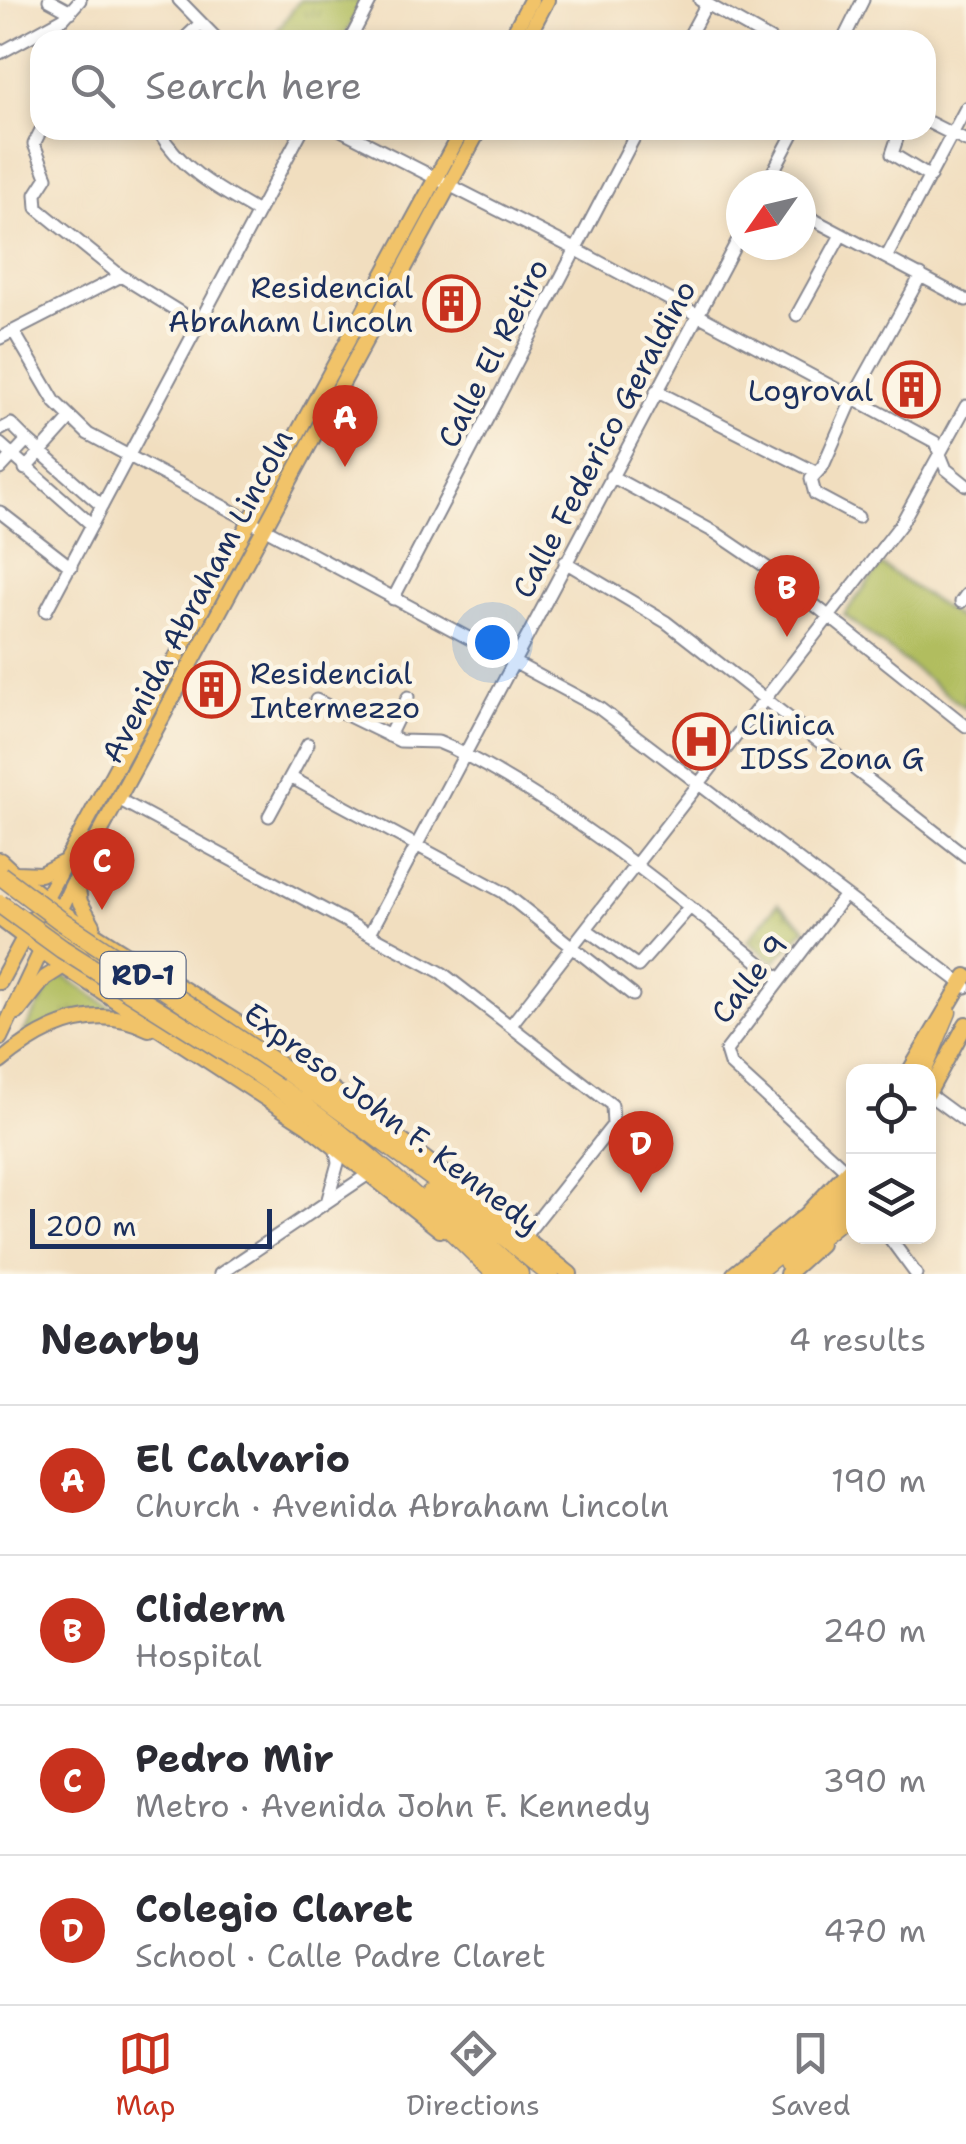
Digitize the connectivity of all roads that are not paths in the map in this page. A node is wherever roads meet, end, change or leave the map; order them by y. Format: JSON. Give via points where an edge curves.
{"nodes":[{"id":1,"x":49,"y":0,"type":"edge"},
{"id":2,"x":80,"y":0,"type":"edge"},
{"id":3,"x":179,"y":0,"type":"edge"},
{"id":4,"x":371,"y":0,"type":"edge"},
{"id":5,"x":531,"y":0,"type":"edge"},
{"id":6,"x":547,"y":0,"type":"edge"},
{"id":7,"x":863,"y":0,"type":"edge"},
{"id":8,"x":704,"y":2,"type":"edge"},
{"id":9,"x":71,"y":12,"type":"junction"},
{"id":10,"x":201,"y":22,"type":"junction"},
{"id":11,"x":40,"y":30,"type":"edge"},
{"id":12,"x":193,"y":30,"type":"edge"},
{"id":13,"x":209,"y":30,"type":"edge"},
{"id":14,"x":355,"y":30,"type":"edge"},
{"id":15,"x":515,"y":30,"type":"edge"},
{"id":16,"x":531,"y":30,"type":"edge"},
{"id":17,"x":691,"y":30,"type":"edge"},
{"id":18,"x":754,"y":30,"type":"edge"},
{"id":19,"x":848,"y":30,"type":"edge"},
{"id":20,"x":30,"y":36,"type":"edge"},
{"id":21,"x":0,"y":53,"type":"edge"},
{"id":22,"x":966,"y":108,"type":"edge"},
{"id":23,"x":936,"y":125,"type":"edge"},
{"id":24,"x":953,"y":134,"type":"junction"},
{"id":25,"x":36,"y":140,"type":"edge"},
{"id":26,"x":166,"y":140,"type":"edge"},
{"id":27,"x":297,"y":140,"type":"edge"},
{"id":28,"x":360,"y":140,"type":"edge"},
{"id":29,"x":458,"y":140,"type":"edge"},
{"id":30,"x":472,"y":140,"type":"edge"},
{"id":31,"x":633,"y":140,"type":"edge"},
{"id":32,"x":791,"y":140,"type":"edge"},
{"id":33,"x":897,"y":140,"type":"edge"},
{"id":34,"x":966,"y":141,"type":"edge"},
{"id":35,"x":774,"y":170,"type":"edge"},
{"id":36,"x":930,"y":177,"type":"junction"},
{"id":37,"x":443,"y":182,"type":"junction"},
{"id":38,"x":258,"y":212,"type":"junction"},
{"id":39,"x":816,"y":222,"type":"edge"},
{"id":40,"x":841,"y":235,"type":"junction"},
{"id":41,"x":575,"y":249,"type":"junction"},
{"id":42,"x":886,"y":258,"type":"junction"},
{"id":43,"x":728,"y":260,"type":"edge"},
{"id":44,"x":121,"y":276,"type":"junction"},
{"id":45,"x":921,"y":276,"type":"junction"},
{"id":46,"x":966,"y":300,"type":"edge"},
{"id":47,"x":797,"y":315,"type":"dead end"},
{"id":48,"x":698,"y":318,"type":"junction"},
{"id":49,"x":196,"y":323,"type":"junction"},
{"id":50,"x":14,"y":332,"type":"junction"},
{"id":51,"x":0,"y":338,"type":"edge"},
{"id":52,"x":656,"y":391,"type":"junction"},
{"id":53,"x":852,"y":400,"type":"junction"},
{"id":54,"x":966,"y":406,"type":"edge"},
{"id":55,"x":70,"y":419,"type":"junction"},
{"id":56,"x":0,"y":430,"type":"edge"},
{"id":57,"x":27,"y":440,"type":"junction"},
{"id":58,"x":0,"y":444,"type":"edge"},
{"id":59,"x":40,"y":451,"type":"junction"},
{"id":60,"x":941,"y":454,"type":"junction"},
{"id":61,"x":128,"y":457,"type":"junction"},
{"id":62,"x":12,"y":458,"type":"junction"},
{"id":63,"x":0,"y":469,"type":"edge"},
{"id":64,"x":25,"y":469,"type":"junction"},
{"id":65,"x":815,"y":472,"type":"junction"},
{"id":66,"x":612,"y":476,"type":"junction"},
{"id":67,"x":966,"y":484,"type":"edge"},
{"id":68,"x":102,"y":506,"type":"junction"},
{"id":69,"x":0,"y":512,"type":"edge"},
{"id":70,"x":858,"y":517,"type":"dead end"},
{"id":71,"x":92,"y":525,"type":"junction"},
{"id":72,"x":257,"y":526,"type":"junction"},
{"id":73,"x":565,"y":562,"type":"junction"},
{"id":74,"x":71,"y":568,"type":"junction"},
{"id":75,"x":393,"y":599,"type":"junction"},
{"id":76,"x":46,"y":610,"type":"dead end"},
{"id":77,"x":829,"y":619,"type":"junction"},
{"id":78,"x":513,"y":660,"type":"junction"},
{"id":79,"x":408,"y":697,"type":"dead end"},
{"id":80,"x":316,"y":700,"type":"dead end"},
{"id":81,"x":766,"y":700,"type":"junction"},
{"id":82,"x":966,"y":726,"type":"edge"},
{"id":83,"x":389,"y":736,"type":"junction"},
{"id":84,"x":308,"y":744,"type":"dead end"},
{"id":85,"x":464,"y":754,"type":"junction"},
{"id":86,"x":290,"y":777,"type":"junction"},
{"id":87,"x":700,"y":784,"type":"junction"},
{"id":88,"x":118,"y":799,"type":"junction"},
{"id":89,"x":270,"y":816,"type":"dead end"},
{"id":90,"x":418,"y":845,"type":"junction"},
{"id":91,"x":966,"y":856,"type":"edge"},
{"id":92,"x":0,"y":860,"type":"edge"},
{"id":93,"x":63,"y":863,"type":"junction"},
{"id":94,"x":639,"y":866,"type":"junction"},
{"id":95,"x":6,"y":873,"type":"edge"},
{"id":96,"x":76,"y":877,"type":"junction"},
{"id":97,"x":845,"y":896,"type":"junction"},
{"id":98,"x":42,"y":898,"type":"junction"},
{"id":99,"x":0,"y":904,"type":"edge"},
{"id":100,"x":690,"y":907,"type":"junction"},
{"id":101,"x":60,"y":909,"type":"junction"},
{"id":102,"x":33,"y":918,"type":"junction"},
{"id":103,"x":0,"y":920,"type":"edge"},
{"id":104,"x":50,"y":930,"type":"junction"},
{"id":105,"x":588,"y":930,"type":"junction"},
{"id":106,"x":370,"y":933,"type":"junction"},
{"id":107,"x":22,"y":937,"type":"junction"},
{"id":108,"x":112,"y":942,"type":"junction"},
{"id":109,"x":40,"y":950,"type":"junction"},
{"id":110,"x":572,"y":950,"type":"junction"},
{"id":111,"x":105,"y":964,"type":"junction"},
{"id":112,"x":61,"y":965,"type":"junction"},
{"id":113,"x":780,"y":978,"type":"junction"},
{"id":114,"x":0,"y":982,"type":"edge"},
{"id":115,"x":965,"y":982,"type":"edge"},
{"id":116,"x":633,"y":994,"type":"dead end"},
{"id":117,"x":947,"y":1012,"type":"junction"},
{"id":118,"x":966,"y":1024,"type":"edge"},
{"id":119,"x":512,"y":1025,"type":"junction"},
{"id":120,"x":2,"y":1033,"type":"edge"},
{"id":121,"x":0,"y":1062,"type":"edge"},
{"id":122,"x":914,"y":1064,"type":"edge"},
{"id":123,"x":925,"y":1064,"type":"edge"},
{"id":124,"x":936,"y":1079,"type":"edge"},
{"id":125,"x":245,"y":1084,"type":"junction"},
{"id":126,"x":294,"y":1096,"type":"junction"},
{"id":127,"x":936,"y":1100,"type":"edge"},
{"id":128,"x":966,"y":1122,"type":"edge"},
{"id":129,"x":335,"y":1145,"type":"junction"},
{"id":130,"x":370,"y":1165,"type":"junction"},
{"id":131,"x":846,"y":1167,"type":"edge"},
{"id":132,"x":846,"y":1178,"type":"edge"},
{"id":133,"x":846,"y":1180,"type":"edge"},
{"id":134,"x":327,"y":1202,"type":"junction"},
{"id":135,"x":846,"y":1213,"type":"edge"},
{"id":136,"x":846,"y":1214,"type":"edge"},
{"id":137,"x":500,"y":1218,"type":"joint"},
{"id":138,"x":525,"y":1244,"type":"junction"},
{"id":139,"x":894,"y":1244,"type":"edge"},
{"id":140,"x":220,"y":1274,"type":"edge"},
{"id":141,"x":496,"y":1274,"type":"edge"},
{"id":142,"x":519,"y":1274,"type":"edge"},
{"id":143,"x":550,"y":1274,"type":"edge"},
{"id":144,"x":570,"y":1274,"type":"edge"},
{"id":145,"x":734,"y":1274,"type":"edge"},
{"id":146,"x":753,"y":1274,"type":"edge"},
{"id":147,"x":771,"y":1274,"type":"edge"},
{"id":148,"x":787,"y":1274,"type":"edge"},
{"id":149,"x":916,"y":1274,"type":"edge"}],
"edges":[{"from":1,"to":9,"type":"street"},
{"from":2,"to":9,"type":"street"},
{"from":3,"to":10,"type":"street"},
{"from":4,"to":14,"type":"street"},
{"from":5,"to":15,"type":"main road"},
{"from":6,"to":16,"type":"main road"},
{"from":7,"to":19,"type":"street"},
{"from":8,"to":17,"type":"street"},
{"from":8,"to":18,"type":"street"},
{"from":9,"to":11,"type":"street"},
{"from":10,"to":12,"type":"street"},
{"from":10,"to":13,"type":"street"},
{"from":20,"to":21,"type":"street"},
{"from":22,"to":24,"type":"street"},
{"from":23,"to":24,"type":"street"},
{"from":24,"to":34,"type":"street"},
{"from":24,"to":36,"type":"street"},
{"from":25,"to":44,"type":"street","via":[[47,177],[36,194],[37,208]]},
{"from":26,"to":38,"type":"street","via":[[208,183]]},
{"from":27,"to":38,"type":"street"},
{"from":28,"to":37,"type":"street"},
{"from":29,"to":37,"type":"main road","name":"Avenida Abraham Lincoln"},
{"from":30,"to":37,"type":"main road","name":"Avenida Abraham Lincoln"},
{"from":31,"to":41,"type":"street","name":"Calle El Retiro"},
{"from":32,"to":35,"type":"street"},
{"from":33,"to":36,"type":"street","via":[[892,154]]},
{"from":36,"to":42,"type":"street"},
{"from":37,"to":41,"type":"street"},
{"from":37,"to":72,"type":"main road","name":"Avenida Abraham Lincoln"},
{"from":38,"to":49,"type":"street"},
{"from":39,"to":40,"type":"street"},
{"from":40,"to":42,"type":"street"},
{"from":40,"to":47,"type":"street"},
{"from":41,"to":48,"type":"street"},
{"from":41,"to":75,"type":"street","name":"Calle El Retiro"},
{"from":42,"to":45,"type":"street"},
{"from":43,"to":48,"type":"street","name":"Calle Federico Geraldino"},
{"from":44,"to":49,"type":"street"},
{"from":44,"to":50,"type":"street"},
{"from":45,"to":46,"type":"street"},
{"from":45,"to":53,"type":"street"},
{"from":48,"to":52,"type":"street","name":"Calle Federico Geraldino"},
{"from":48,"to":53,"type":"street"},
{"from":49,"to":61,"type":"street"},
{"from":50,"to":51,"type":"street"},
{"from":50,"to":55,"type":"street"},
{"from":52,"to":65,"type":"street"},
{"from":52,"to":66,"type":"street","name":"Calle Federico Geraldino"},
{"from":53,"to":60,"type":"street","via":[[935,442]]},
{"from":53,"to":65,"type":"street"},
{"from":54,"to":60,"type":"street"},
{"from":55,"to":59,"type":"street"},
{"from":55,"to":61,"type":"street"},
{"from":56,"to":57,"type":"street","via":[[11,424]]},
{"from":57,"to":59,"type":"street"},
{"from":57,"to":62,"type":"street"},
{"from":58,"to":62,"type":"street"},
{"from":59,"to":64,"type":"street"},
{"from":59,"to":68,"type":"street"},
{"from":60,"to":67,"type":"street","via":[[946,469]]},
{"from":60,"to":77,"type":"street","via":[[901,524]]},
{"from":61,"to":68,"type":"street"},
{"from":61,"to":72,"type":"street"},
{"from":62,"to":63,"type":"street"},
{"from":62,"to":64,"type":"street"},
{"from":64,"to":71,"type":"street"},
{"from":65,"to":70,"type":"street","via":[[812,490]]},
{"from":66,"to":73,"type":"street","name":"Calle Federico Geraldino"},
{"from":66,"to":77,"type":"street","via":[[716,533]]},
{"from":68,"to":71,"type":"street"},
{"from":69,"to":74,"type":"street"},
{"from":71,"to":74,"type":"street"},
{"from":72,"to":75,"type":"street"},
{"from":72,"to":88,"type":"main road","name":"Avenida Abraham Lincoln"},
{"from":72,"to":93,"type":"main road","name":"Avenida Abraham Lincoln"},
{"from":73,"to":78,"type":"street","name":"Calle Federico Geraldino"},
{"from":73,"to":81,"type":"street","via":[[666,622]]},
{"from":74,"to":76,"type":"street"},
{"from":75,"to":78,"type":"street"},
{"from":77,"to":81,"type":"street"},
{"from":77,"to":82,"type":"street"},
{"from":78,"to":85,"type":"street","name":"Calle Federico Geraldino"},
{"from":78,"to":87,"type":"street","via":[[599,708]]},
{"from":79,"to":83,"type":"street"},
{"from":80,"to":83,"type":"street"},
{"from":81,"to":87,"type":"street"},
{"from":81,"to":91,"type":"street"},
{"from":83,"to":85,"type":"street","via":[[438,742]]},
{"from":84,"to":86,"type":"street"},
{"from":85,"to":90,"type":"street","name":"Calle Federico Geraldino"},
{"from":85,"to":94,"type":"street","via":[[543,796]]},
{"from":86,"to":89,"type":"street"},
{"from":86,"to":90,"type":"street"},
{"from":87,"to":94,"type":"street"},
{"from":87,"to":97,"type":"street"},
{"from":88,"to":96,"type":"main road","name":"Avenida Abraham Lincoln"},
{"from":88,"to":106,"type":"street"},
{"from":90,"to":106,"type":"street","name":"Calle Federico Geraldino"},
{"from":90,"to":110,"type":"street","via":[[503,892]]},
{"from":92,"to":95,"type":"main road","number":"RD-1"},
{"from":93,"to":95,"type":"main road","via":[[32,876]]},
{"from":93,"to":98,"type":"main road","name":"Avenida Abraham Lincoln"},
{"from":94,"to":100,"type":"street"},
{"from":94,"to":105,"type":"street"},
{"from":95,"to":98,"type":"main road","number":"RD-1"},
{"from":95,"to":138,"type":"highway","name":"Expreso John F. Kennedy","number":"RD-1","bridge":true,"via":[[60,920],[288,1072]]},
{"from":96,"to":101,"type":"main road","name":"Avenida Abraham Lincoln"},
{"from":96,"to":108,"type":"main road","via":[[84,912]]},
{"from":97,"to":113,"type":"street","name":"Calle 9"},
{"from":97,"to":115,"type":"street"},
{"from":98,"to":101,"type":"main road","number":"RD-1"},
{"from":98,"to":102,"type":"main road","name":"Avenida Abraham Lincoln"},
{"from":99,"to":126,"type":"highway","name":"Expreso John F. Kennedy","number":"RD-1","bridge":true},
{"from":100,"to":105,"type":"street","via":[[638,966]]},
{"from":100,"to":113,"type":"street"},
{"from":101,"to":104,"type":"main road","name":"Avenida Abraham Lincoln"},
{"from":101,"to":108,"type":"main road","number":"RD-1"},
{"from":102,"to":104,"type":"main road"},
{"from":102,"to":107,"type":"main road","name":"Avenida Abraham Lincoln"},
{"from":103,"to":107,"type":"main road","number":"RD-1"},
{"from":104,"to":109,"type":"main road","name":"Avenida Abraham Lincoln"},
{"from":104,"to":111,"type":"main road"},
{"from":105,"to":110,"type":"street"},
{"from":106,"to":119,"type":"street","via":[[442,973]]},
{"from":107,"to":109,"type":"main road","number":"RD-1"},
{"from":107,"to":114,"type":"main road","name":"Avenida Abraham Lincoln"},
{"from":108,"to":137,"type":"main road","number":"RD-1","via":[[282,1053]]},
{"from":109,"to":112,"type":"main road","number":"RD-1"},
{"from":109,"to":120,"type":"main road","name":"Avenida Abraham Lincoln"},
{"from":110,"to":116,"type":"street"},
{"from":110,"to":119,"type":"street"},
{"from":111,"to":112,"type":"main road"},
{"from":111,"to":126,"type":"main road","via":[[240,1050]]},
{"from":112,"to":120,"type":"main road"},
{"from":112,"to":125,"type":"main road","number":"RD-1"},
{"from":113,"to":131,"type":"street","name":"Calle 9","via":[[730,1043],[726,1058]]},
{"from":115,"to":117,"type":"main road"},
{"from":117,"to":122,"type":"main road"},
{"from":117,"to":123,"type":"highway"},
{"from":118,"to":124,"type":"main road"},
{"from":119,"to":138,"type":"street","via":[[615,1112],[613,1125]]},
{"from":121,"to":125,"type":"main road","via":[[58,1024],[112,1015]]},
{"from":125,"to":129,"type":"main road","number":"RD-1"},
{"from":126,"to":130,"type":"highway","name":"Expreso John F. Kennedy","number":"RD-1"},
{"from":127,"to":128,"type":"street"},
{"from":129,"to":130,"type":"main road","number":"RD-1"},
{"from":129,"to":134,"type":"street","via":[[338,1163]]},
{"from":130,"to":134,"type":"street"},
{"from":130,"to":141,"type":"highway","name":"Expreso John F. Kennedy","number":"RD-1"},
{"from":130,"to":142,"type":"highway","via":[[436,1198]]},
{"from":132,"to":145,"type":"main road"},
{"from":133,"to":146,"type":"highway","via":[[809,1228]]},
{"from":134,"to":140,"type":"street"},
{"from":135,"to":147,"type":"highway"},
{"from":136,"to":148,"type":"main road"},
{"from":137,"to":138,"type":"highway"},
{"from":138,"to":143,"type":"highway","name":"Expreso John F. Kennedy","number":"RD-1"},
{"from":138,"to":144,"type":"main road","number":"RD-1"},
{"from":139,"to":149,"type":"street"}]}
